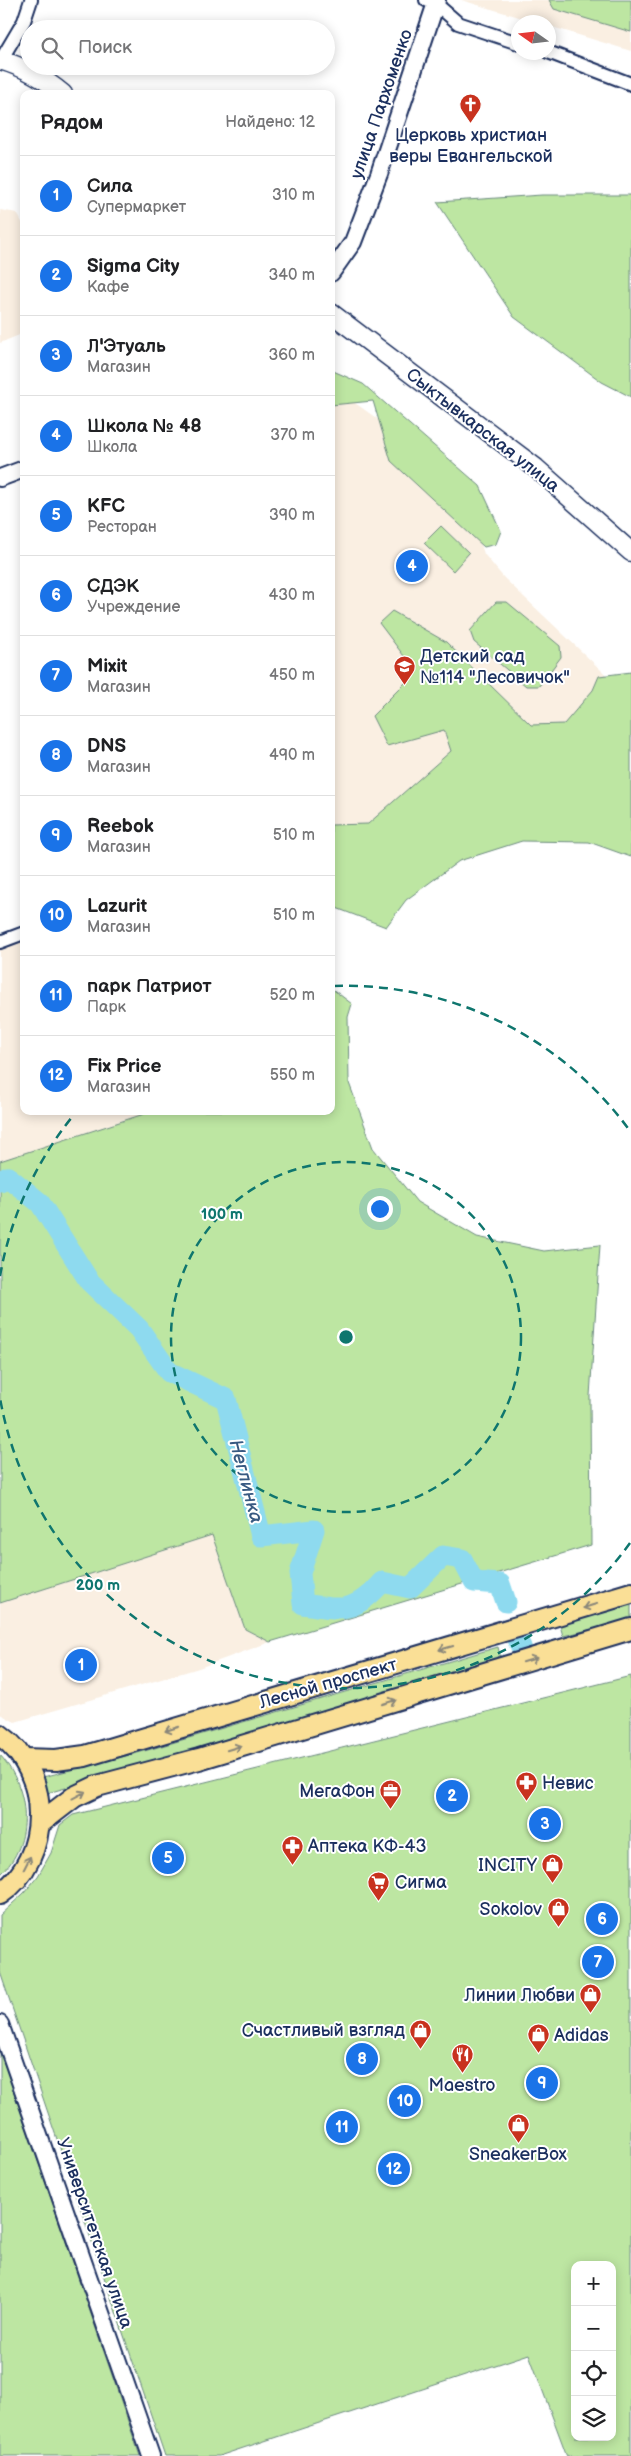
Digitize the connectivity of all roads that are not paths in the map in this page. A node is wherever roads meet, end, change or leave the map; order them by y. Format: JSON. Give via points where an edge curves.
{"nodes":[{"id":1,"x":31,"y":0,"type":"edge"},
{"id":2,"x":433,"y":1,"type":"edge"},
{"id":3,"x":24,"y":20,"type":"edge"},
{"id":4,"x":20,"y":28,"type":"edge"},
{"id":5,"x":511,"y":41,"type":"edge"},
{"id":6,"x":556,"y":55,"type":"edge"},
{"id":7,"x":0,"y":60,"type":"edge"},
{"id":8,"x":20,"y":69,"type":"edge"},
{"id":9,"x":35,"y":75,"type":"edge"},
{"id":10,"x":631,"y":84,"type":"edge"},
{"id":11,"x":58,"y":90,"type":"edge"},
{"id":12,"x":335,"y":267,"type":"edge"},
{"id":13,"x":335,"y":316,"type":"edge"},
{"id":14,"x":20,"y":470,"type":"edge"},
{"id":15,"x":0,"y":478,"type":"edge"},
{"id":16,"x":631,"y":552,"type":"edge"},
{"id":17,"x":20,"y":934,"type":"edge"},
{"id":18,"x":0,"y":942,"type":"edge"},
{"id":19,"x":631,"y":1593,"type":"edge"},
{"id":20,"x":631,"y":1629,"type":"edge"},
{"id":21,"x":0,"y":1735,"type":"edge"},
{"id":22,"x":23,"y":1759,"type":"junction"},
{"id":23,"x":39,"y":1824,"type":"junction"},
{"id":24,"x":0,"y":1894,"type":"edge"},
{"id":25,"x":0,"y":2024,"type":"edge"},
{"id":26,"x":151,"y":2456,"type":"edge"}],
"edges":[{"from":1,"to":3,"type":"street"},
{"from":2,"to":5,"type":"street","via":[[458,22]]},
{"from":2,"to":12,"type":"street","name":"улица Пархоменко","via":[[379,174],[353,242]]},
{"from":4,"to":7,"type":"street"},
{"from":6,"to":10,"type":"street"},
{"from":7,"to":8,"type":"main road"},
{"from":9,"to":11,"type":"main road"},
{"from":13,"to":16,"type":"main road","name":"Сыктывкарская улица","via":[[536,468]]},
{"from":14,"to":15,"type":"street"},
{"from":17,"to":18,"type":"street"},
{"from":19,"to":22,"type":"main road","name":"Лесной проспект","one_way":true,"via":[[85,1756],[56,1760]]},
{"from":23,"to":20,"type":"main road","name":"Лесной проспект","one_way":true,"via":[[74,1797],[97,1786],[199,1759]]},
{"from":21,"to":22,"type":"main road"},
{"from":22,"to":23,"type":"main road","via":[[38,1799]]},
{"from":24,"to":23,"type":"main road","one_way":true,"via":[[22,1871],[34,1848]]},
{"from":25,"to":26,"type":"street","name":"Университетская улица"}]}
